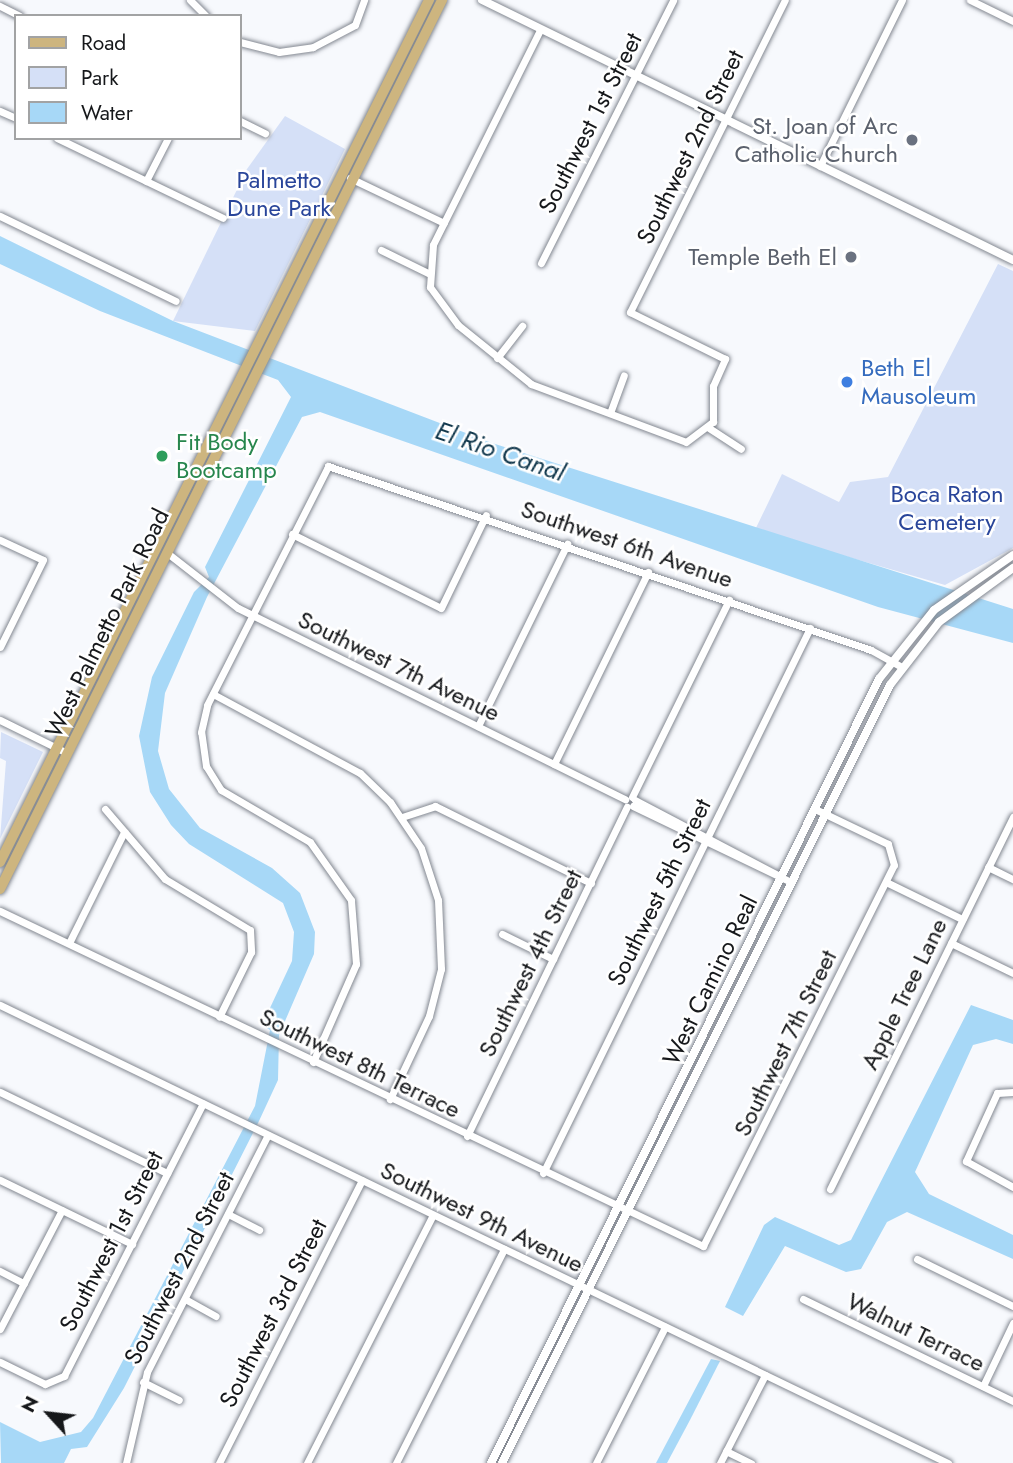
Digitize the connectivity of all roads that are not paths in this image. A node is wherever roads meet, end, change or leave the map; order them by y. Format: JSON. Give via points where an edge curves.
{"nodes":[{"id":1,"x":190,"y":0,"type":"edge"},
{"id":2,"x":364,"y":0,"type":"edge"},
{"id":3,"x":429,"y":0,"type":"edge"},
{"id":4,"x":442,"y":0,"type":"edge"},
{"id":5,"x":482,"y":0,"type":"edge"},
{"id":6,"x":673,"y":0,"type":"edge"},
{"id":7,"x":785,"y":0,"type":"edge"},
{"id":8,"x":902,"y":0,"type":"edge"},
{"id":9,"x":970,"y":0,"type":"edge"},
{"id":10,"x":992,"y":0,"type":"edge"},
{"id":11,"x":0,"y":6,"type":"edge"},
{"id":12,"x":988,"y":8,"type":"junction"},
{"id":13,"x":16,"y":14,"type":"edge"},
{"id":14,"x":204,"y":14,"type":"edge"},
{"id":15,"x":1013,"y":21,"type":"edge"},
{"id":16,"x":540,"y":30,"type":"junction"},
{"id":17,"x":242,"y":43,"type":"edge"},
{"id":18,"x":635,"y":76,"type":"junction"},
{"id":19,"x":725,"y":120,"type":"junction"},
{"id":20,"x":242,"y":122,"type":"edge"},
{"id":21,"x":265,"y":133,"type":"dead end"},
{"id":22,"x":61,"y":140,"type":"edge"},
{"id":23,"x":167,"y":140,"type":"edge"},
{"id":24,"x":820,"y":166,"type":"junction"},
{"id":25,"x":338,"y":173,"type":"junction"},
{"id":26,"x":350,"y":178,"type":"junction"},
{"id":27,"x":146,"y":181,"type":"junction"},
{"id":28,"x":0,"y":216,"type":"edge"},
{"id":29,"x":223,"y":218,"type":"dead end"},
{"id":30,"x":444,"y":223,"type":"junction"},
{"id":31,"x":381,"y":250,"type":"dead end"},
{"id":32,"x":1013,"y":260,"type":"edge"},
{"id":33,"x":541,"y":262,"type":"dead end"},
{"id":34,"x":428,"y":273,"type":"junction"},
{"id":35,"x":176,"y":301,"type":"dead end"},
{"id":36,"x":522,"y":326,"type":"dead end"},
{"id":37,"x":497,"y":358,"type":"junction"},
{"id":38,"x":624,"y":375,"type":"dead end"},
{"id":39,"x":610,"y":413,"type":"junction"},
{"id":40,"x":709,"y":428,"type":"junction"},
{"id":41,"x":741,"y":449,"type":"dead end"},
{"id":42,"x":200,"y":453,"type":"junction"},
{"id":43,"x":191,"y":499,"type":"junction"},
{"id":44,"x":174,"y":504,"type":"junction"},
{"id":45,"x":486,"y":515,"type":"junction"},
{"id":46,"x":292,"y":534,"type":"junction"},
{"id":47,"x":0,"y":540,"type":"edge"},
{"id":48,"x":567,"y":544,"type":"junction"},
{"id":49,"x":165,"y":552,"type":"junction"},
{"id":50,"x":1013,"y":555,"type":"edge"},
{"id":51,"x":1013,"y":568,"type":"edge"},
{"id":52,"x":648,"y":572,"type":"junction"},
{"id":53,"x":729,"y":600,"type":"junction"},
{"id":54,"x":252,"y":615,"type":"junction"},
{"id":55,"x":926,"y":618,"type":"junction"},
{"id":56,"x":810,"y":628,"type":"junction"},
{"id":57,"x":928,"y":634,"type":"junction"},
{"id":58,"x":0,"y":647,"type":"edge"},
{"id":59,"x":891,"y":660,"type":"junction"},
{"id":60,"x":902,"y":667,"type":"junction"},
{"id":61,"x":213,"y":694,"type":"junction"},
{"id":62,"x":0,"y":720,"type":"edge"},
{"id":63,"x":478,"y":726,"type":"junction"},
{"id":64,"x":61,"y":750,"type":"junction"},
{"id":65,"x":554,"y":764,"type":"junction"},
{"id":66,"x":630,"y":802,"type":"junction"},
{"id":67,"x":105,"y":809,"type":"dead end"},
{"id":68,"x":815,"y":809,"type":"junction"},
{"id":69,"x":825,"y":814,"type":"junction"},
{"id":70,"x":402,"y":817,"type":"junction"},
{"id":71,"x":1013,"y":817,"type":"edge"},
{"id":72,"x":124,"y":832,"type":"junction"},
{"id":73,"x":709,"y":835,"type":"junction"},
{"id":74,"x":705,"y":844,"type":"junction"},
{"id":75,"x":0,"y":862,"type":"edge"},
{"id":76,"x":988,"y":867,"type":"junction"},
{"id":77,"x":784,"y":879,"type":"junction"},
{"id":78,"x":1013,"y":879,"type":"edge"},
{"id":79,"x":886,"y":882,"type":"junction"},
{"id":80,"x":591,"y":883,"type":"junction"},
{"id":81,"x":0,"y":889,"type":"edge"},
{"id":82,"x":0,"y":911,"type":"edge"},
{"id":83,"x":962,"y":919,"type":"junction"},
{"id":84,"x":502,"y":934,"type":"dead end"},
{"id":85,"x":69,"y":943,"type":"junction"},
{"id":86,"x":951,"y":943,"type":"junction"},
{"id":87,"x":553,"y":959,"type":"junction"},
{"id":88,"x":1013,"y":973,"type":"edge"},
{"id":89,"x":1,"y":1009,"type":"edge"},
{"id":90,"x":219,"y":1017,"type":"junction"},
{"id":91,"x":696,"y":1052,"type":"junction"},
{"id":92,"x":706,"y":1056,"type":"junction"},
{"id":93,"x":313,"y":1062,"type":"junction"},
{"id":94,"x":1013,"y":1092,"type":"edge"},
{"id":95,"x":0,"y":1093,"type":"edge"},
{"id":96,"x":390,"y":1099,"type":"junction"},
{"id":97,"x":203,"y":1103,"type":"junction"},
{"id":98,"x":268,"y":1135,"type":"junction"},
{"id":99,"x":467,"y":1136,"type":"junction"},
{"id":100,"x":167,"y":1173,"type":"junction"},
{"id":101,"x":543,"y":1173,"type":"junction"},
{"id":102,"x":0,"y":1180,"type":"edge"},
{"id":103,"x":362,"y":1180,"type":"junction"},
{"id":104,"x":1013,"y":1187,"type":"edge"},
{"id":105,"x":830,"y":1189,"type":"dead end"},
{"id":106,"x":62,"y":1210,"type":"junction"},
{"id":107,"x":619,"y":1210,"type":"junction"},
{"id":108,"x":228,"y":1214,"type":"junction"},
{"id":109,"x":433,"y":1214,"type":"junction"},
{"id":110,"x":628,"y":1214,"type":"junction"},
{"id":111,"x":259,"y":1230,"type":"dead end"},
{"id":112,"x":132,"y":1244,"type":"junction"},
{"id":113,"x":704,"y":1247,"type":"joint"},
{"id":114,"x":504,"y":1249,"type":"junction"},
{"id":115,"x":917,"y":1259,"type":"dead end"},
{"id":116,"x":0,"y":1271,"type":"edge"},
{"id":117,"x":24,"y":1283,"type":"junction"},
{"id":118,"x":581,"y":1286,"type":"junction"},
{"id":119,"x":590,"y":1290,"type":"junction"},
{"id":120,"x":185,"y":1299,"type":"junction"},
{"id":121,"x":803,"y":1299,"type":"dead end"},
{"id":122,"x":1013,"y":1306,"type":"edge"},
{"id":123,"x":216,"y":1316,"type":"dead end"},
{"id":124,"x":1013,"y":1323,"type":"edge"},
{"id":125,"x":665,"y":1327,"type":"junction"},
{"id":126,"x":0,"y":1329,"type":"edge"},
{"id":127,"x":0,"y":1362,"type":"edge"},
{"id":128,"x":765,"y":1375,"type":"junction"},
{"id":129,"x":143,"y":1382,"type":"junction"},
{"id":130,"x":983,"y":1386,"type":"junction"},
{"id":131,"x":179,"y":1400,"type":"dead end"},
{"id":132,"x":1013,"y":1401,"type":"edge"},
{"id":133,"x":726,"y":1451,"type":"junction"},
{"id":134,"x":493,"y":1459,"type":"edge"},
{"id":135,"x":503,"y":1461,"type":"edge"},
{"id":136,"x":126,"y":1463,"type":"edge"},
{"id":137,"x":219,"y":1463,"type":"edge"},
{"id":138,"x":307,"y":1463,"type":"edge"},
{"id":139,"x":396,"y":1463,"type":"edge"},
{"id":140,"x":596,"y":1463,"type":"edge"},
{"id":141,"x":720,"y":1463,"type":"edge"},
{"id":142,"x":751,"y":1463,"type":"edge"},
{"id":143,"x":948,"y":1463,"type":"edge"}],
"edges":[{"from":1,"to":14,"type":"street"},
{"from":2,"to":17,"type":"street","via":[[355,24],[313,47],[264,50]]},
{"from":3,"to":25,"type":"main road","name":"West Palmetto Park Road"},
{"from":4,"to":26,"type":"main road","name":"West Palmetto Park Road"},
{"from":5,"to":16,"type":"street"},
{"from":6,"to":18,"type":"street","name":"Southwest 1st Street"},
{"from":7,"to":19,"type":"street","name":"Southwest 2nd Street"},
{"from":8,"to":24,"type":"street"},
{"from":9,"to":12,"type":"street"},
{"from":10,"to":12,"type":"street"},
{"from":11,"to":13,"type":"street"},
{"from":12,"to":15,"type":"street"},
{"from":16,"to":18,"type":"street"},
{"from":16,"to":30,"type":"street"},
{"from":18,"to":19,"type":"street"},
{"from":18,"to":33,"type":"street","name":"Southwest 1st Street"},
{"from":19,"to":24,"type":"street"},
{"from":19,"to":40,"type":"street","name":"Southwest 2nd Street","via":[[630,312],[725,359],[713,386]]},
{"from":20,"to":21,"type":"street"},
{"from":22,"to":27,"type":"street"},
{"from":23,"to":27,"type":"street"},
{"from":24,"to":32,"type":"street"},
{"from":25,"to":26,"type":"street"},
{"from":25,"to":42,"type":"main road","name":"West Palmetto Park Road"},
{"from":26,"to":30,"type":"street"},
{"from":26,"to":43,"type":"main road","name":"West Palmetto Park Road"},
{"from":27,"to":29,"type":"street"},
{"from":28,"to":35,"type":"street"},
{"from":30,"to":34,"type":"street"},
{"from":31,"to":34,"type":"street"},
{"from":34,"to":37,"type":"street","via":[[440,306]]},
{"from":36,"to":37,"type":"street"},
{"from":37,"to":39,"type":"street","via":[[542,391]]},
{"from":38,"to":39,"type":"street"},
{"from":39,"to":40,"type":"street","via":[[679,442]]},
{"from":40,"to":41,"type":"street"},
{"from":42,"to":43,"type":"main road"},
{"from":42,"to":44,"type":"main road","name":"West Palmetto Park Road"},
{"from":43,"to":49,"type":"main road","name":"West Palmetto Park Road"},
{"from":44,"to":49,"type":"main road","via":[[160,545]]},
{"from":44,"to":64,"type":"main road","name":"West Palmetto Park Road"},
{"from":45,"to":46,"type":"street","name":"Southwest 6th Avenue","via":[[337,465],[323,471]]},
{"from":45,"to":46,"type":"street","via":[[441,608]]},
{"from":45,"to":48,"type":"street","name":"Southwest 6th Avenue"},
{"from":46,"to":54,"type":"street"},
{"from":47,"to":58,"type":"street","via":[[43,560]]},
{"from":48,"to":52,"type":"street","name":"Southwest 6th Avenue"},
{"from":48,"to":63,"type":"street"},
{"from":49,"to":54,"type":"street","name":"Southwest 7th Avenue"},
{"from":49,"to":64,"type":"main road","name":"West Palmetto Park Road"},
{"from":50,"to":55,"type":"street","name":"West Camino Real","via":[[962,587]]},
{"from":51,"to":57,"type":"street","name":"West Camino Real","via":[[976,591]]},
{"from":52,"to":53,"type":"street","name":"Southwest 6th Avenue"},
{"from":52,"to":65,"type":"street"},
{"from":53,"to":56,"type":"street","name":"Southwest 6th Avenue"},
{"from":53,"to":66,"type":"street","name":"Southwest 4th Street"},
{"from":54,"to":61,"type":"street"},
{"from":54,"to":63,"type":"street","name":"Southwest 7th Avenue"},
{"from":55,"to":57,"type":"street"},
{"from":55,"to":59,"type":"street","name":"West Camino Real"},
{"from":56,"to":59,"type":"street","name":"Southwest 6th Avenue"},
{"from":56,"to":73,"type":"street","name":"Southwest 5th Street"},
{"from":57,"to":60,"type":"street","name":"West Camino Real"},
{"from":59,"to":60,"type":"street","name":"Southwest 6th Avenue"},
{"from":59,"to":68,"type":"street","name":"West Camino Real"},
{"from":60,"to":69,"type":"street","name":"West Camino Real"},
{"from":61,"to":70,"type":"street","via":[[348,765]]},
{"from":61,"to":93,"type":"street","via":[[201,725],[202,753],[226,794],[320,852],[351,900],[357,935],[352,978]]},
{"from":62,"to":64,"type":"street"},
{"from":63,"to":65,"type":"street","name":"Southwest 7th Avenue"},
{"from":64,"to":75,"type":"main road","name":"West Palmetto Park Road"},
{"from":64,"to":81,"type":"main road","name":"West Palmetto Park Road"},
{"from":65,"to":66,"type":"street","name":"Southwest 7th Avenue"},
{"from":66,"to":73,"type":"street","name":"Southwest 7th Avenue"},
{"from":66,"to":74,"type":"street","name":"Southwest 7th Avenue"},
{"from":66,"to":80,"type":"street","name":"Southwest 4th Street"},
{"from":67,"to":72,"type":"street"},
{"from":68,"to":69,"type":"street"},
{"from":68,"to":77,"type":"street","name":"West Camino Real"},
{"from":69,"to":77,"type":"street","name":"West Camino Real"},
{"from":69,"to":79,"type":"street","name":"Southwest 7th Street","via":[[895,853]]},
{"from":70,"to":80,"type":"street","via":[[435,806]]},
{"from":70,"to":96,"type":"street","via":[[433,880],[443,949],[429,1016]]},
{"from":71,"to":76,"type":"street","name":"Apple Tree Lane"},
{"from":72,"to":85,"type":"street"},
{"from":72,"to":90,"type":"street","via":[[165,879],[245,924],[253,945]]},
{"from":73,"to":74,"type":"street","name":"Southwest 5th Street"},
{"from":73,"to":77,"type":"street","name":"Southwest 7th Avenue"},
{"from":74,"to":77,"type":"street","name":"Southwest 7th Avenue"},
{"from":74,"to":101,"type":"street","name":"Southwest 5th Street"},
{"from":76,"to":78,"type":"street"},
{"from":76,"to":83,"type":"street","name":"Apple Tree Lane"},
{"from":77,"to":91,"type":"street","name":"West Camino Real"},
{"from":77,"to":92,"type":"street","name":"West Camino Real"},
{"from":79,"to":83,"type":"street"},
{"from":79,"to":113,"type":"street","name":"Southwest 7th Street"},
{"from":80,"to":87,"type":"street","name":"Southwest 4th Street"},
{"from":82,"to":85,"type":"street","name":"Southwest 8th Terrace"},
{"from":83,"to":86,"type":"street","name":"Apple Tree Lane"},
{"from":84,"to":87,"type":"street"},
{"from":85,"to":90,"type":"street","name":"Southwest 8th Terrace"},
{"from":86,"to":88,"type":"street"},
{"from":86,"to":105,"type":"street","name":"Apple Tree Lane"},
{"from":87,"to":99,"type":"street","name":"Southwest 4th Street"},
{"from":89,"to":97,"type":"street","name":"Southwest 9th Avenue"},
{"from":90,"to":93,"type":"street","name":"Southwest 8th Terrace"},
{"from":91,"to":92,"type":"street"},
{"from":91,"to":107,"type":"street","name":"West Camino Real"},
{"from":92,"to":110,"type":"street","name":"West Camino Real"},
{"from":93,"to":96,"type":"street","name":"Southwest 8th Terrace"},
{"from":94,"to":104,"type":"street","via":[[1002,1089],[966,1161]]},
{"from":95,"to":100,"type":"street"},
{"from":96,"to":99,"type":"street","name":"Southwest 8th Terrace"},
{"from":97,"to":98,"type":"street","name":"Southwest 9th Avenue"},
{"from":97,"to":100,"type":"street","name":"Southwest 1st Street"},
{"from":98,"to":103,"type":"street","name":"Southwest 9th Avenue"},
{"from":98,"to":108,"type":"street","name":"Southwest 2nd Street"},
{"from":99,"to":101,"type":"street","name":"Southwest 8th Terrace"},
{"from":100,"to":112,"type":"street","name":"Southwest 1st Street"},
{"from":101,"to":107,"type":"street","name":"Southwest 8th Terrace"},
{"from":102,"to":106,"type":"street"},
{"from":103,"to":109,"type":"street","name":"Southwest 9th Avenue"},
{"from":103,"to":137,"type":"street","name":"Southwest 3rd Street"},
{"from":106,"to":112,"type":"street"},
{"from":106,"to":117,"type":"street"},
{"from":107,"to":110,"type":"street","name":"Southwest 8th Terrace"},
{"from":107,"to":118,"type":"street","name":"West Camino Real"},
{"from":108,"to":111,"type":"street"},
{"from":108,"to":120,"type":"street","name":"Southwest 2nd Street"},
{"from":109,"to":114,"type":"street","name":"Southwest 9th Avenue"},
{"from":109,"to":138,"type":"street"},
{"from":110,"to":113,"type":"street","name":"Southwest 8th Terrace"},
{"from":110,"to":119,"type":"street","name":"West Camino Real"},
{"from":112,"to":127,"type":"street","name":"Southwest 1st Street","via":[[64,1376],[45,1384]]},
{"from":114,"to":118,"type":"street","name":"Southwest 9th Avenue"},
{"from":114,"to":139,"type":"street"},
{"from":115,"to":122,"type":"street"},
{"from":116,"to":117,"type":"street"},
{"from":117,"to":126,"type":"street"},
{"from":118,"to":119,"type":"street","name":"Southwest 9th Avenue"},
{"from":118,"to":134,"type":"street","name":"West Camino Real"},
{"from":119,"to":125,"type":"street","name":"Southwest 9th Avenue"},
{"from":119,"to":135,"type":"street","name":"West Camino Real"},
{"from":120,"to":123,"type":"street"},
{"from":120,"to":129,"type":"street","name":"Southwest 2nd Street"},
{"from":121,"to":130,"type":"street","name":"Walnut Terrace"},
{"from":124,"to":130,"type":"street"},
{"from":125,"to":128,"type":"street","name":"Southwest 9th Avenue"},
{"from":125,"to":140,"type":"street"},
{"from":128,"to":133,"type":"street"},
{"from":128,"to":143,"type":"street","name":"Southwest 9th Avenue"},
{"from":129,"to":131,"type":"street"},
{"from":129,"to":136,"type":"street","name":"Southwest 2nd Street","via":[[137,1438]]},
{"from":130,"to":132,"type":"street","name":"Walnut Terrace"},
{"from":133,"to":141,"type":"street"},
{"from":133,"to":142,"type":"street"},
{"from":134,"to":135,"type":"street"}]}
